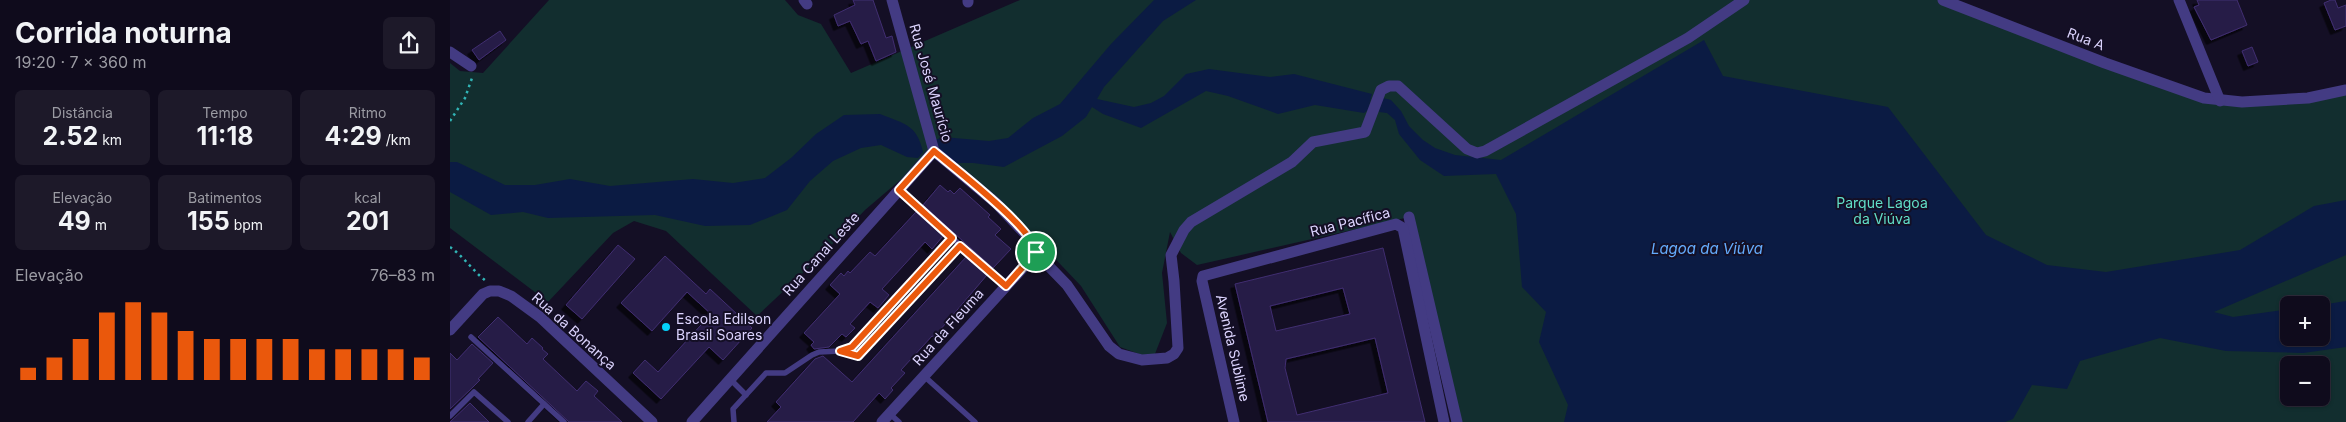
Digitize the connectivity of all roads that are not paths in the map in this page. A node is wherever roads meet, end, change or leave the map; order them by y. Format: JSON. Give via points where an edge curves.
{"nodes":[{"id":1,"x":892,"y":0,"type":"edge"},
{"id":2,"x":1744,"y":0,"type":"edge"},
{"id":3,"x":1943,"y":0,"type":"edge"},
{"id":4,"x":2179,"y":0,"type":"edge"},
{"id":5,"x":450,"y":52,"type":"edge"},
{"id":6,"x":471,"y":66,"type":"road end"},
{"id":7,"x":2346,"y":90,"type":"edge"},
{"id":8,"x":2220,"y":101,"type":"junction"},
{"id":9,"x":934,"y":151,"type":"junction"},
{"id":10,"x":899,"y":190,"type":"junction"},
{"id":11,"x":1409,"y":217,"type":"dead end"},
{"id":12,"x":952,"y":238,"type":"junction"},
{"id":13,"x":960,"y":246,"type":"junction"},
{"id":14,"x":1036,"y":252,"type":"junction"},
{"id":15,"x":1202,"y":281,"type":"joint"},
{"id":16,"x":1006,"y":286,"type":"junction"},
{"id":17,"x":450,"y":330,"type":"edge"},
{"id":18,"x":470,"y":337,"type":"dead end"},
{"id":19,"x":840,"y":351,"type":"junction"},
{"id":20,"x":924,"y":376,"type":"junction"},
{"id":21,"x":730,"y":379,"type":"junction"},
{"id":22,"x":746,"y":395,"type":"junction"},
{"id":23,"x":544,"y":404,"type":"junction"},
{"id":24,"x":450,"y":416,"type":"edge"},
{"id":25,"x":886,"y":418,"type":"edge"},
{"id":26,"x":508,"y":422,"type":"edge"},
{"id":27,"x":528,"y":422,"type":"edge"},
{"id":28,"x":564,"y":422,"type":"edge"},
{"id":29,"x":652,"y":422,"type":"edge"},
{"id":30,"x":692,"y":422,"type":"edge"},
{"id":31,"x":734,"y":422,"type":"edge"},
{"id":32,"x":899,"y":422,"type":"edge"},
{"id":33,"x":975,"y":422,"type":"edge"},
{"id":34,"x":1234,"y":422,"type":"edge"},
{"id":35,"x":1444,"y":422,"type":"edge"},
{"id":36,"x":1458,"y":422,"type":"edge"}],
"edges":[{"from":1,"to":9,"type":"street","name":"Rua José Maurício"},
{"from":2,"to":14,"type":"street","name":"Rua José Maurício","via":[[1688,38],[1477,153],[1467,149],[1398,86],[1384,87],[1365,132],[1313,142],[1292,162],[1191,222],[1184,230],[1170,255],[1178,348],[1167,358],[1142,360],[1128,357],[1109,346],[1067,285]]},
{"from":3,"to":8,"type":"street","name":"Rua A","via":[[2105,63]]},
{"from":4,"to":8,"type":"street"},
{"from":5,"to":6,"type":"street"},
{"from":7,"to":8,"type":"street","name":"Rua A","via":[[2308,98]]},
{"from":9,"to":10,"type":"street","name":"Rua Canal Leste"},
{"from":9,"to":14,"type":"street","name":"Rua José Maurício","via":[[996,203],[1034,242]]},
{"from":10,"to":12,"type":"lane"},
{"from":10,"to":21,"type":"street","name":"Rua Canal Leste"},
{"from":11,"to":36,"type":"street"},
{"from":12,"to":13,"type":"lane"},
{"from":12,"to":19,"type":"lane","via":[[852,347]]},
{"from":13,"to":16,"type":"lane"},
{"from":13,"to":19,"type":"lane","via":[[858,356]]},
{"from":14,"to":16,"type":"street","name":"Rua da Fleuma"},
{"from":15,"to":34,"type":"street","name":"Avenida Sublime"},
{"from":15,"to":35,"type":"street","name":"Rua Pacífica","via":[[1207,274],[1396,224],[1402,226]]},
{"from":16,"to":20,"type":"street","name":"Rua da Fleuma"},
{"from":17,"to":29,"type":"street","name":"Rua da Bonança","via":[[483,294],[499,291],[510,296],[540,317]]},
{"from":18,"to":23,"type":"lane"},
{"from":19,"to":22,"type":"lane","via":[[819,352],[786,373],[766,373]]},
{"from":20,"to":25,"type":"street","name":"Rua da Fleuma"},
{"from":20,"to":33,"type":"lane"},
{"from":21,"to":22,"type":"lane"},
{"from":21,"to":30,"type":"street","name":"Rua Canal Leste"},
{"from":22,"to":31,"type":"lane","via":[[734,410]]},
{"from":23,"to":27,"type":"lane"},
{"from":23,"to":28,"type":"lane"},
{"from":24,"to":26,"type":"lane","via":[[474,392]]},
{"from":25,"to":32,"type":"lane"}]}
